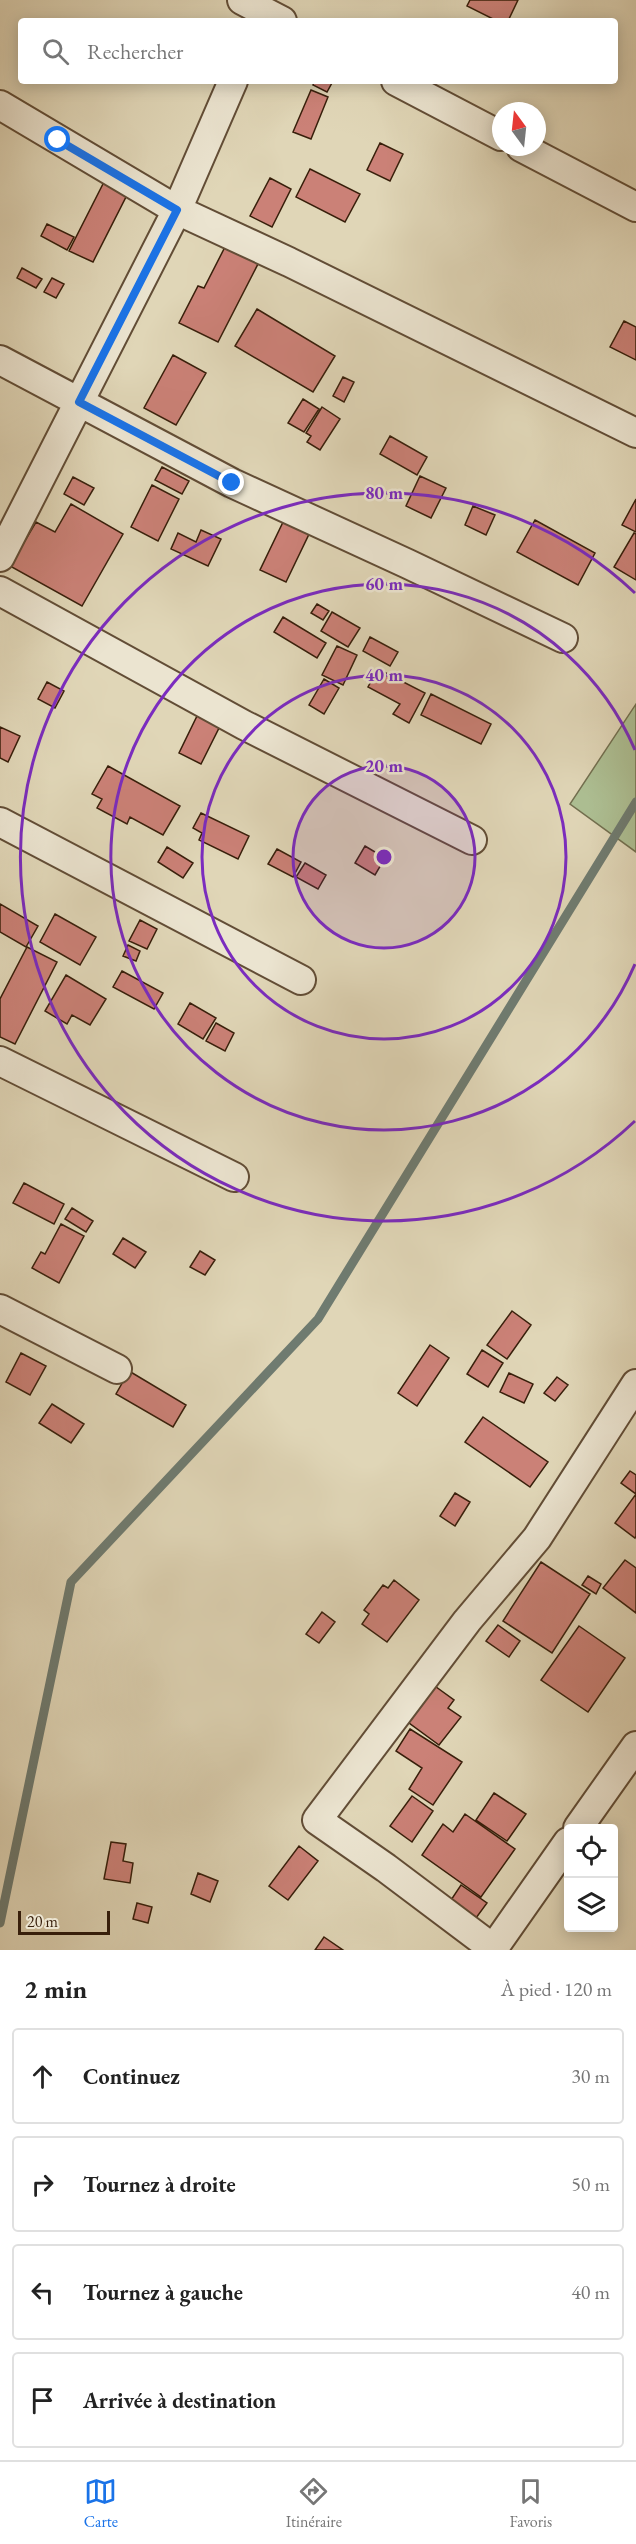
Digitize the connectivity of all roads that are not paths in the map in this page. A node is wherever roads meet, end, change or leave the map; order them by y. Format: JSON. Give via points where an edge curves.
{"nodes":[{"id":1,"x":232,"y":84,"type":"edge"},
{"id":2,"x":402,"y":84,"type":"edge"},
{"id":3,"x":0,"y":105,"type":"edge"},
{"id":4,"x":492,"y":131,"type":"edge"},
{"id":5,"x":538,"y":156,"type":"edge"},
{"id":6,"x":636,"y":207,"type":"edge"},
{"id":7,"x":177,"y":210,"type":"junction"},
{"id":8,"x":0,"y":360,"type":"edge"},
{"id":9,"x":79,"y":402,"type":"junction"},
{"id":10,"x":636,"y":433,"type":"edge"},
{"id":11,"x":0,"y":557,"type":"edge"},
{"id":12,"x":0,"y":591,"type":"edge"},
{"id":13,"x":563,"y":638,"type":"dead end"},
{"id":14,"x":0,"y":822,"type":"edge"},
{"id":15,"x":472,"y":840,"type":"dead end"},
{"id":16,"x":301,"y":980,"type":"dead end"},
{"id":17,"x":0,"y":1061,"type":"edge"},
{"id":18,"x":234,"y":1177,"type":"dead end"},
{"id":19,"x":0,"y":1309,"type":"edge"},
{"id":20,"x":117,"y":1369,"type":"dead end"},
{"id":21,"x":636,"y":1384,"type":"edge"},
{"id":22,"x":636,"y":1746,"type":"edge"},
{"id":23,"x":581,"y":1824,"type":"edge"},
{"id":24,"x":564,"y":1848,"type":"edge"},
{"id":25,"x":494,"y":1949,"type":"edge"}],
"edges":[{"from":1,"to":7,"type":"street"},
{"from":2,"to":4,"type":"street"},
{"from":3,"to":7,"type":"street"},
{"from":5,"to":6,"type":"street"},
{"from":7,"to":9,"type":"street"},
{"from":7,"to":10,"type":"street"},
{"from":8,"to":9,"type":"street"},
{"from":9,"to":11,"type":"street"},
{"from":9,"to":13,"type":"street","via":[[232,483]]},
{"from":12,"to":15,"type":"street","via":[[244,725]]},
{"from":14,"to":16,"type":"street"},
{"from":17,"to":18,"type":"street"},
{"from":19,"to":20,"type":"street"},
{"from":21,"to":25,"type":"street","via":[[537,1538],[467,1621],[317,1820]]},
{"from":22,"to":23,"type":"street"},
{"from":24,"to":25,"type":"street"}]}
